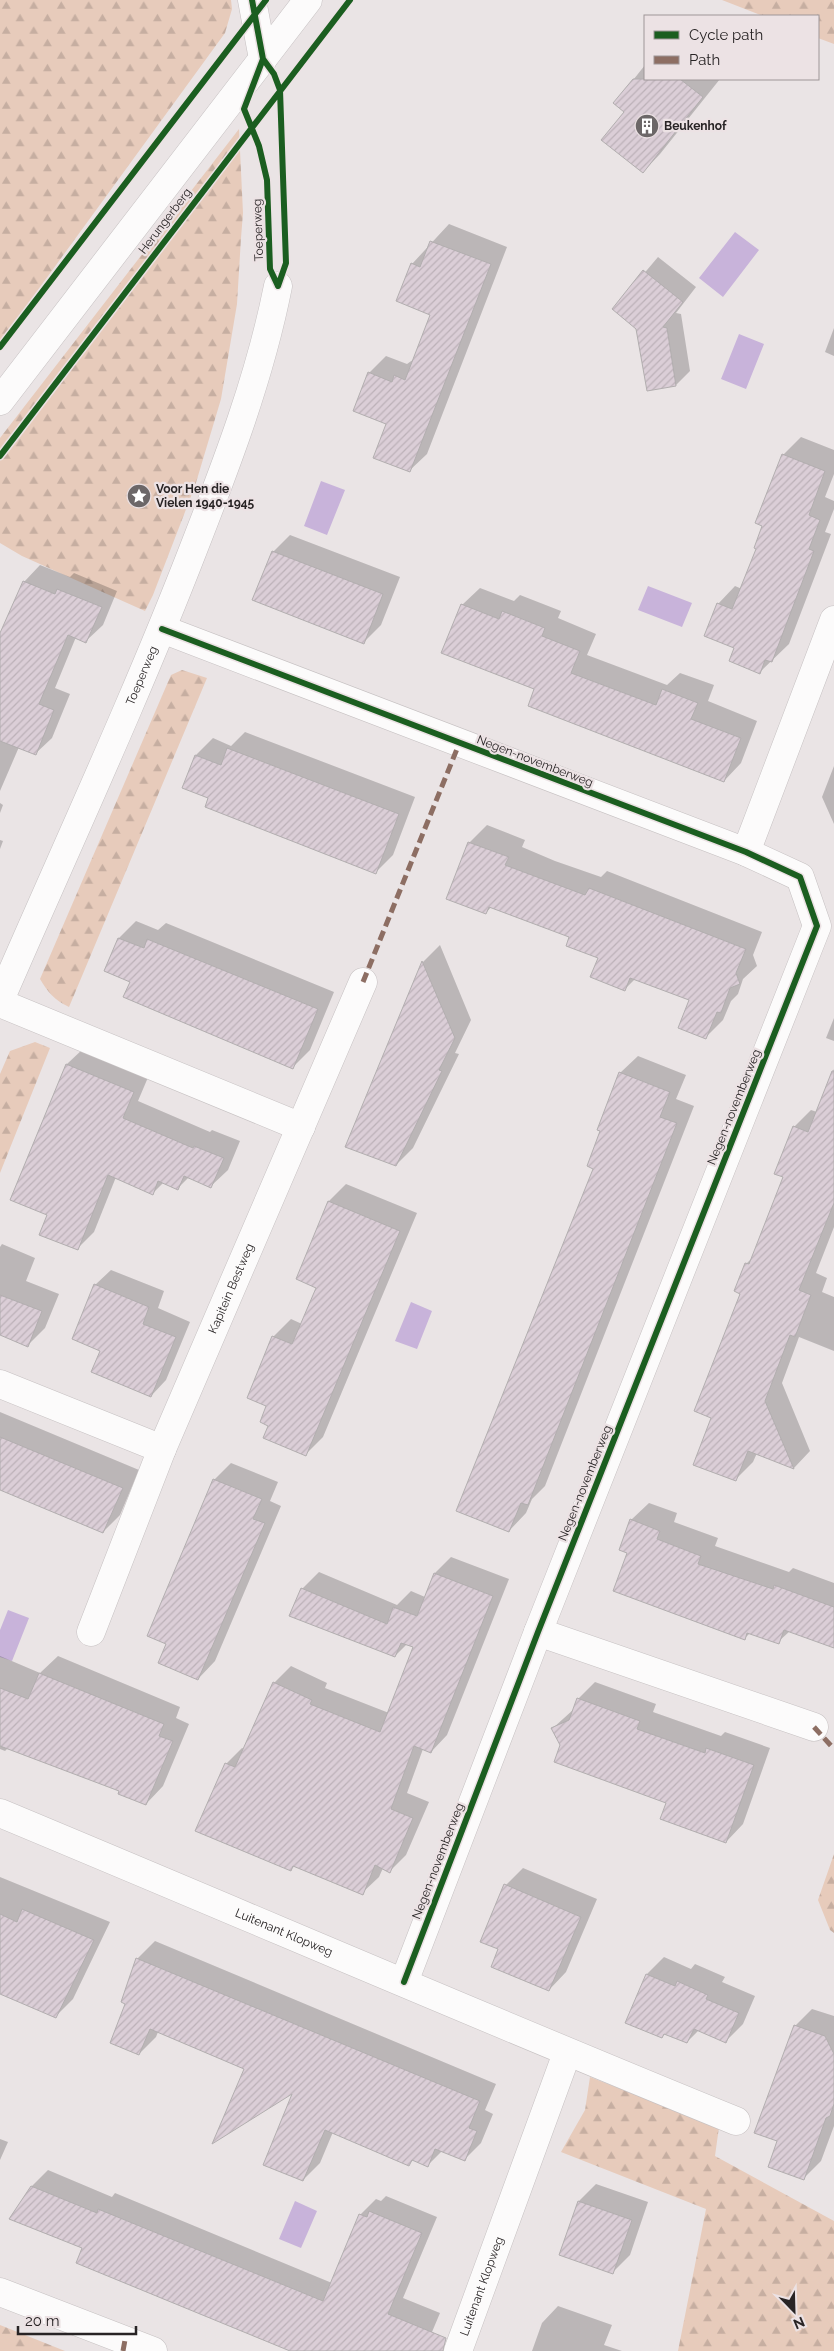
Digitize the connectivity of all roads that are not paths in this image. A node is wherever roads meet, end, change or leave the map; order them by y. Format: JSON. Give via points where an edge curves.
{"nodes":[{"id":1,"x":252,"y":0,"type":"edge"},
{"id":2,"x":308,"y":0,"type":"edge"},
{"id":3,"x":263,"y":59,"type":"junction"},
{"id":4,"x":278,"y":286,"type":"dead end"},
{"id":5,"x":0,"y":401,"type":"edge"},
{"id":6,"x":834,"y":620,"type":"edge"},
{"id":7,"x":162,"y":629,"type":"junction"},
{"id":8,"x":746,"y":852,"type":"junction"},
{"id":9,"x":363,"y":982,"type":"dead end"},
{"id":10,"x":0,"y":1001,"type":"edge"},
{"id":11,"x":301,"y":1127,"type":"junction"},
{"id":12,"x":0,"y":1384,"type":"edge"},
{"id":13,"x":162,"y":1449,"type":"junction"},
{"id":14,"x":91,"y":1632,"type":"dead end"},
{"id":15,"x":538,"y":1632,"type":"junction"},
{"id":16,"x":814,"y":1727,"type":"dead end"},
{"id":17,"x":0,"y":1812,"type":"edge"},
{"id":18,"x":404,"y":1982,"type":"junction"},
{"id":19,"x":567,"y":2053,"type":"junction"},
{"id":20,"x":736,"y":2121,"type":"dead end"},
{"id":21,"x":0,"y":2292,"type":"edge"},
{"id":22,"x":153,"y":2351,"type":"edge"},
{"id":23,"x":458,"y":2351,"type":"edge"}],
"edges":[{"from":1,"to":3,"type":"street"},
{"from":2,"to":3,"type":"street","name":"Herungerberg"},
{"from":3,"to":5,"type":"street","name":"Herungerberg"},
{"from":4,"to":7,"type":"street","name":"Toeperweg","via":[[256,378],[230,456]]},
{"from":6,"to":8,"type":"street"},
{"from":7,"to":8,"type":"street","name":"Negen-novemberweg"},
{"from":7,"to":10,"type":"street","name":"Toeperweg"},
{"from":8,"to":15,"type":"street","name":"Negen-novemberweg","via":[[800,877],[817,926]]},
{"from":9,"to":11,"type":"street","name":"Kapitein Bestweg"},
{"from":10,"to":11,"type":"street"},
{"from":11,"to":13,"type":"street","name":"Kapitein Bestweg"},
{"from":12,"to":13,"type":"street"},
{"from":13,"to":14,"type":"street","name":"Kapitein Bestweg"},
{"from":15,"to":16,"type":"street"},
{"from":15,"to":18,"type":"street","name":"Negen-novemberweg"},
{"from":17,"to":18,"type":"street","name":"Luitenant Klopweg"},
{"from":18,"to":19,"type":"street","name":"Luitenant Klopweg"},
{"from":19,"to":20,"type":"street","name":"Luitenant Klopweg"},
{"from":19,"to":23,"type":"street","name":"Luitenant Klopweg"},
{"from":21,"to":22,"type":"street"}]}
